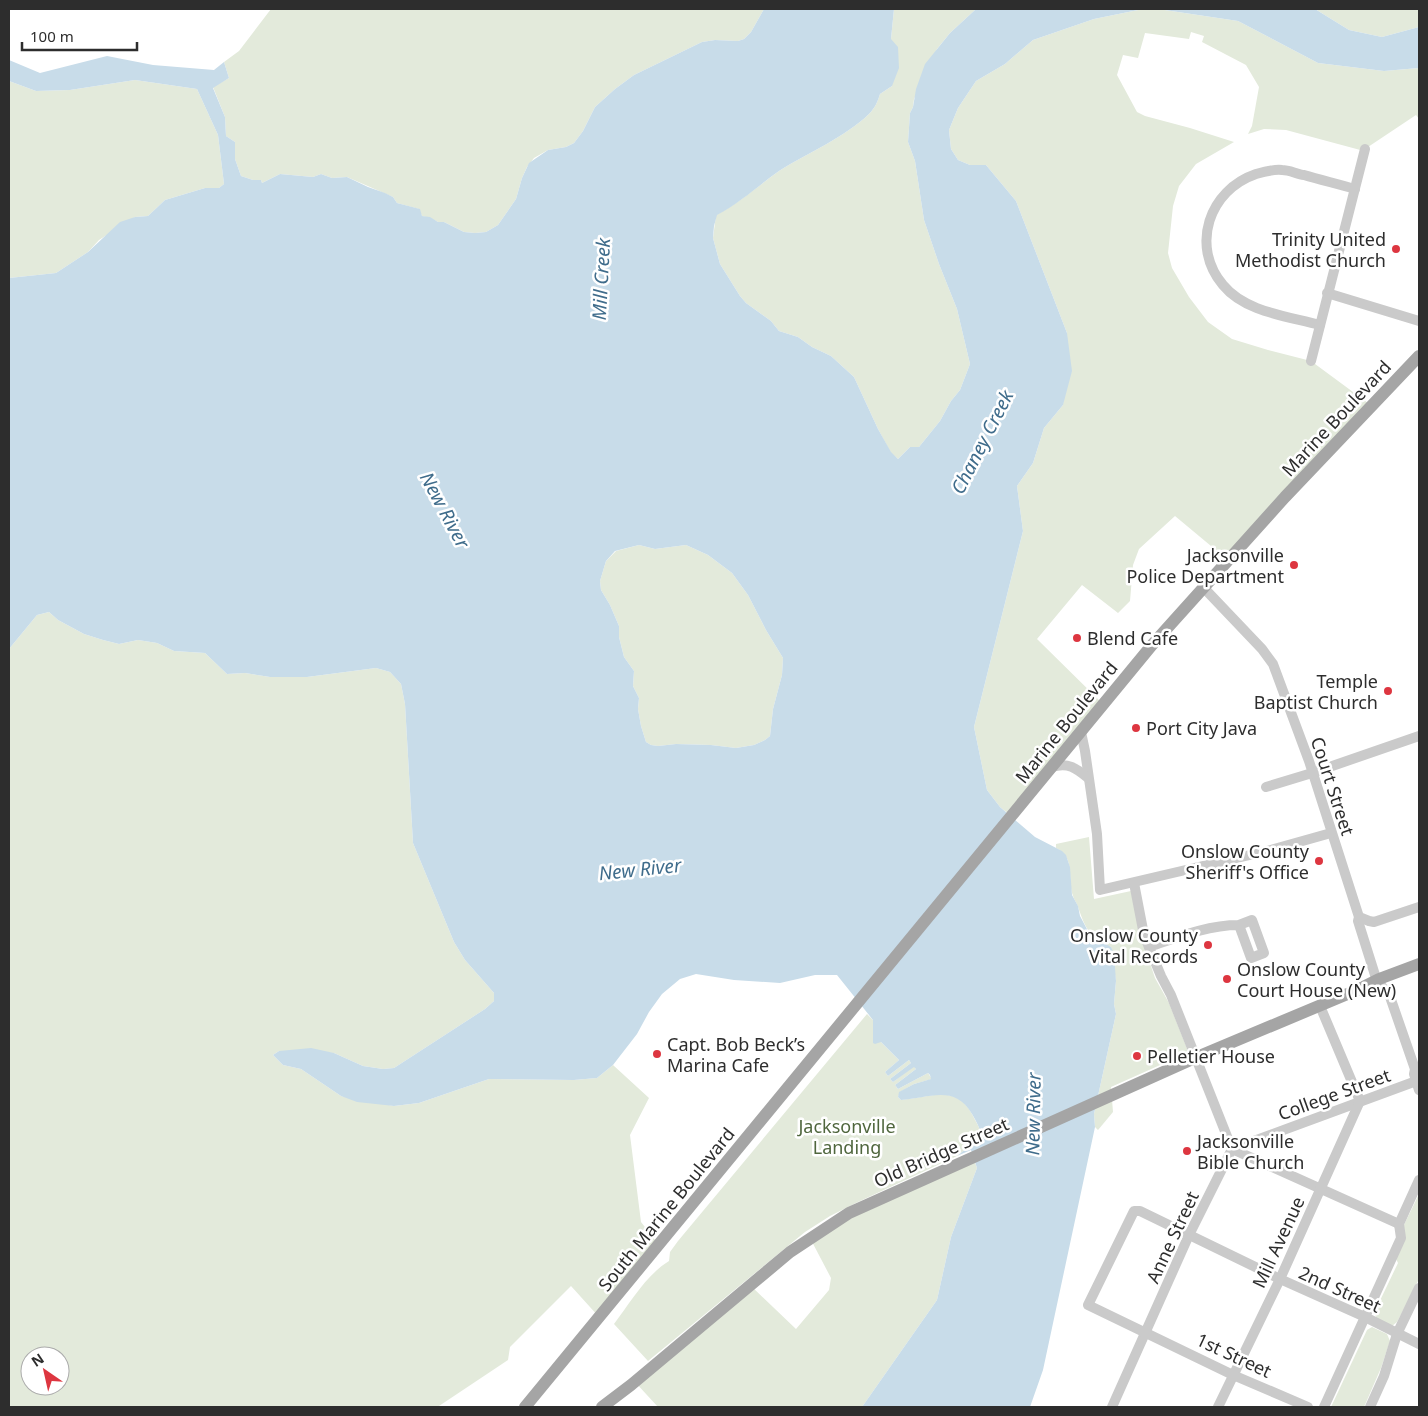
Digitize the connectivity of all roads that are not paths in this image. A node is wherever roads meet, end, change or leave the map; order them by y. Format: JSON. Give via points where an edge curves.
{"nodes":[{"id":1,"x":1365,"y":149,"type":"dead end"},
{"id":2,"x":1355,"y":189,"type":"junction"},
{"id":3,"x":1327,"y":293,"type":"junction"},
{"id":4,"x":1419,"y":321,"type":"edge"},
{"id":5,"x":1320,"y":324,"type":"junction"},
{"id":6,"x":1419,"y":356,"type":"edge"},
{"id":7,"x":1311,"y":361,"type":"dead end"},
{"id":8,"x":1203,"y":587,"type":"junction"},
{"id":9,"x":1081,"y":732,"type":"junction"},
{"id":10,"x":1419,"y":736,"type":"edge"},
{"id":11,"x":1052,"y":767,"type":"junction"},
{"id":12,"x":1312,"y":773,"type":"junction"},
{"id":13,"x":1088,"y":778,"type":"junction"},
{"id":14,"x":1266,"y":787,"type":"dead end"},
{"id":15,"x":1332,"y":833,"type":"junction"},
{"id":16,"x":1134,"y":882,"type":"junction"},
{"id":17,"x":1419,"y":907,"type":"edge"},
{"id":18,"x":1359,"y":917,"type":"junction"},
{"id":19,"x":1239,"y":925,"type":"dead end"},
{"id":20,"x":1149,"y":948,"type":"junction"},
{"id":21,"x":1419,"y":964,"type":"edge"},
{"id":22,"x":1381,"y":984,"type":"junction"},
{"id":23,"x":1320,"y":1006,"type":"junction"},
{"id":24,"x":833,"y":1033,"type":"joint"},
{"id":25,"x":1197,"y":1057,"type":"junction"},
{"id":26,"x":1417,"y":1081,"type":"edge"},
{"id":27,"x":1360,"y":1102,"type":"junction"},
{"id":28,"x":1232,"y":1149,"type":"junction"},
{"id":29,"x":1419,"y":1180,"type":"edge"},
{"id":30,"x":1320,"y":1190,"type":"junction"},
{"id":31,"x":1140,"y":1211,"type":"joint"},
{"id":32,"x":1399,"y":1224,"type":"junction"},
{"id":33,"x":1189,"y":1235,"type":"junction"},
{"id":34,"x":1280,"y":1279,"type":"junction"},
{"id":35,"x":1419,"y":1288,"type":"edge"},
{"id":36,"x":1365,"y":1316,"type":"junction"},
{"id":37,"x":1146,"y":1332,"type":"junction"},
{"id":38,"x":1397,"y":1334,"type":"junction"},
{"id":39,"x":1419,"y":1344,"type":"edge"},
{"id":40,"x":1234,"y":1374,"type":"junction"},
{"id":41,"x":525,"y":1407,"type":"edge"},
{"id":42,"x":602,"y":1407,"type":"edge"},
{"id":43,"x":1112,"y":1407,"type":"edge"},
{"id":44,"x":1218,"y":1407,"type":"edge"},
{"id":45,"x":1308,"y":1407,"type":"edge"},
{"id":46,"x":1324,"y":1407,"type":"edge"},
{"id":47,"x":1370,"y":1407,"type":"edge"}],
"edges":[{"from":1,"to":2,"type":"street"},
{"from":2,"to":3,"type":"street"},
{"from":2,"to":5,"type":"street","via":[[1281,170],[1261,172],[1244,178],[1229,189],[1217,202],[1208,220],[1208,255],[1223,285],[1251,306]]},
{"from":3,"to":4,"type":"street"},
{"from":3,"to":5,"type":"street"},
{"from":5,"to":7,"type":"street"},
{"from":6,"to":8,"type":"main road","name":"Marine Boulevard"},
{"from":8,"to":9,"type":"main road","name":"Marine Boulevard"},
{"from":8,"to":12,"type":"street","name":"Court Street","via":[[1273,664]]},
{"from":9,"to":11,"type":"main road","name":"Marine Boulevard"},
{"from":9,"to":13,"type":"street"},
{"from":10,"to":12,"type":"street"},
{"from":11,"to":13,"type":"street","via":[[1068,764]]},
{"from":11,"to":24,"type":"main road","name":"Marine Boulevard"},
{"from":12,"to":14,"type":"street"},
{"from":12,"to":15,"type":"street","name":"Court Street"},
{"from":13,"to":16,"type":"street","via":[[1097,834],[1100,890]]},
{"from":15,"to":16,"type":"street"},
{"from":15,"to":18,"type":"street","name":"Court Street"},
{"from":16,"to":20,"type":"street"},
{"from":17,"to":18,"type":"street","via":[[1374,922]]},
{"from":18,"to":22,"type":"street","name":"Court Street","via":[[1374,973]]},
{"from":19,"to":20,"type":"street","via":[[1218,926],[1186,934]]},
{"from":20,"to":25,"type":"street"},
{"from":21,"to":22,"type":"main road","name":"Old Bridge Street"},
{"from":22,"to":23,"type":"main road","name":"Old Bridge Street"},
{"from":22,"to":26,"type":"street","name":"Court Street","via":[[1410,1072]]},
{"from":23,"to":25,"type":"main road","name":"Old Bridge Street"},
{"from":23,"to":27,"type":"street"},
{"from":24,"to":41,"type":"main road","name":"South Marine Boulevard"},
{"from":25,"to":28,"type":"street"},
{"from":25,"to":42,"type":"main road","name":"Old Bridge Street","via":[[849,1213],[790,1252]]},
{"from":26,"to":27,"type":"street","name":"College Street"},
{"from":27,"to":28,"type":"street","name":"College Street"},
{"from":27,"to":30,"type":"street","name":"Mill Avenue"},
{"from":28,"to":30,"type":"street"},
{"from":28,"to":33,"type":"street","name":"Anne Street"},
{"from":29,"to":32,"type":"street"},
{"from":30,"to":32,"type":"street"},
{"from":30,"to":34,"type":"street","name":"Mill Avenue"},
{"from":31,"to":33,"type":"street","name":"2nd Street"},
{"from":31,"to":37,"type":"street","name":"1st Street","via":[[1134,1211],[1088,1305]]},
{"from":32,"to":36,"type":"street","via":[[1401,1238]]},
{"from":33,"to":34,"type":"street","name":"2nd Street"},
{"from":33,"to":37,"type":"street","name":"Anne Street"},
{"from":34,"to":36,"type":"street","name":"2nd Street"},
{"from":34,"to":40,"type":"street","name":"Mill Avenue"},
{"from":35,"to":38,"type":"street"},
{"from":36,"to":38,"type":"street","name":"2nd Street"},
{"from":36,"to":46,"type":"street"},
{"from":37,"to":40,"type":"street","name":"1st Street"},
{"from":37,"to":43,"type":"street","name":"Anne Street"},
{"from":38,"to":39,"type":"street","name":"2nd Street"},
{"from":38,"to":47,"type":"street"},
{"from":40,"to":44,"type":"street","name":"Mill Avenue"},
{"from":40,"to":45,"type":"street","name":"1st Street"}]}
